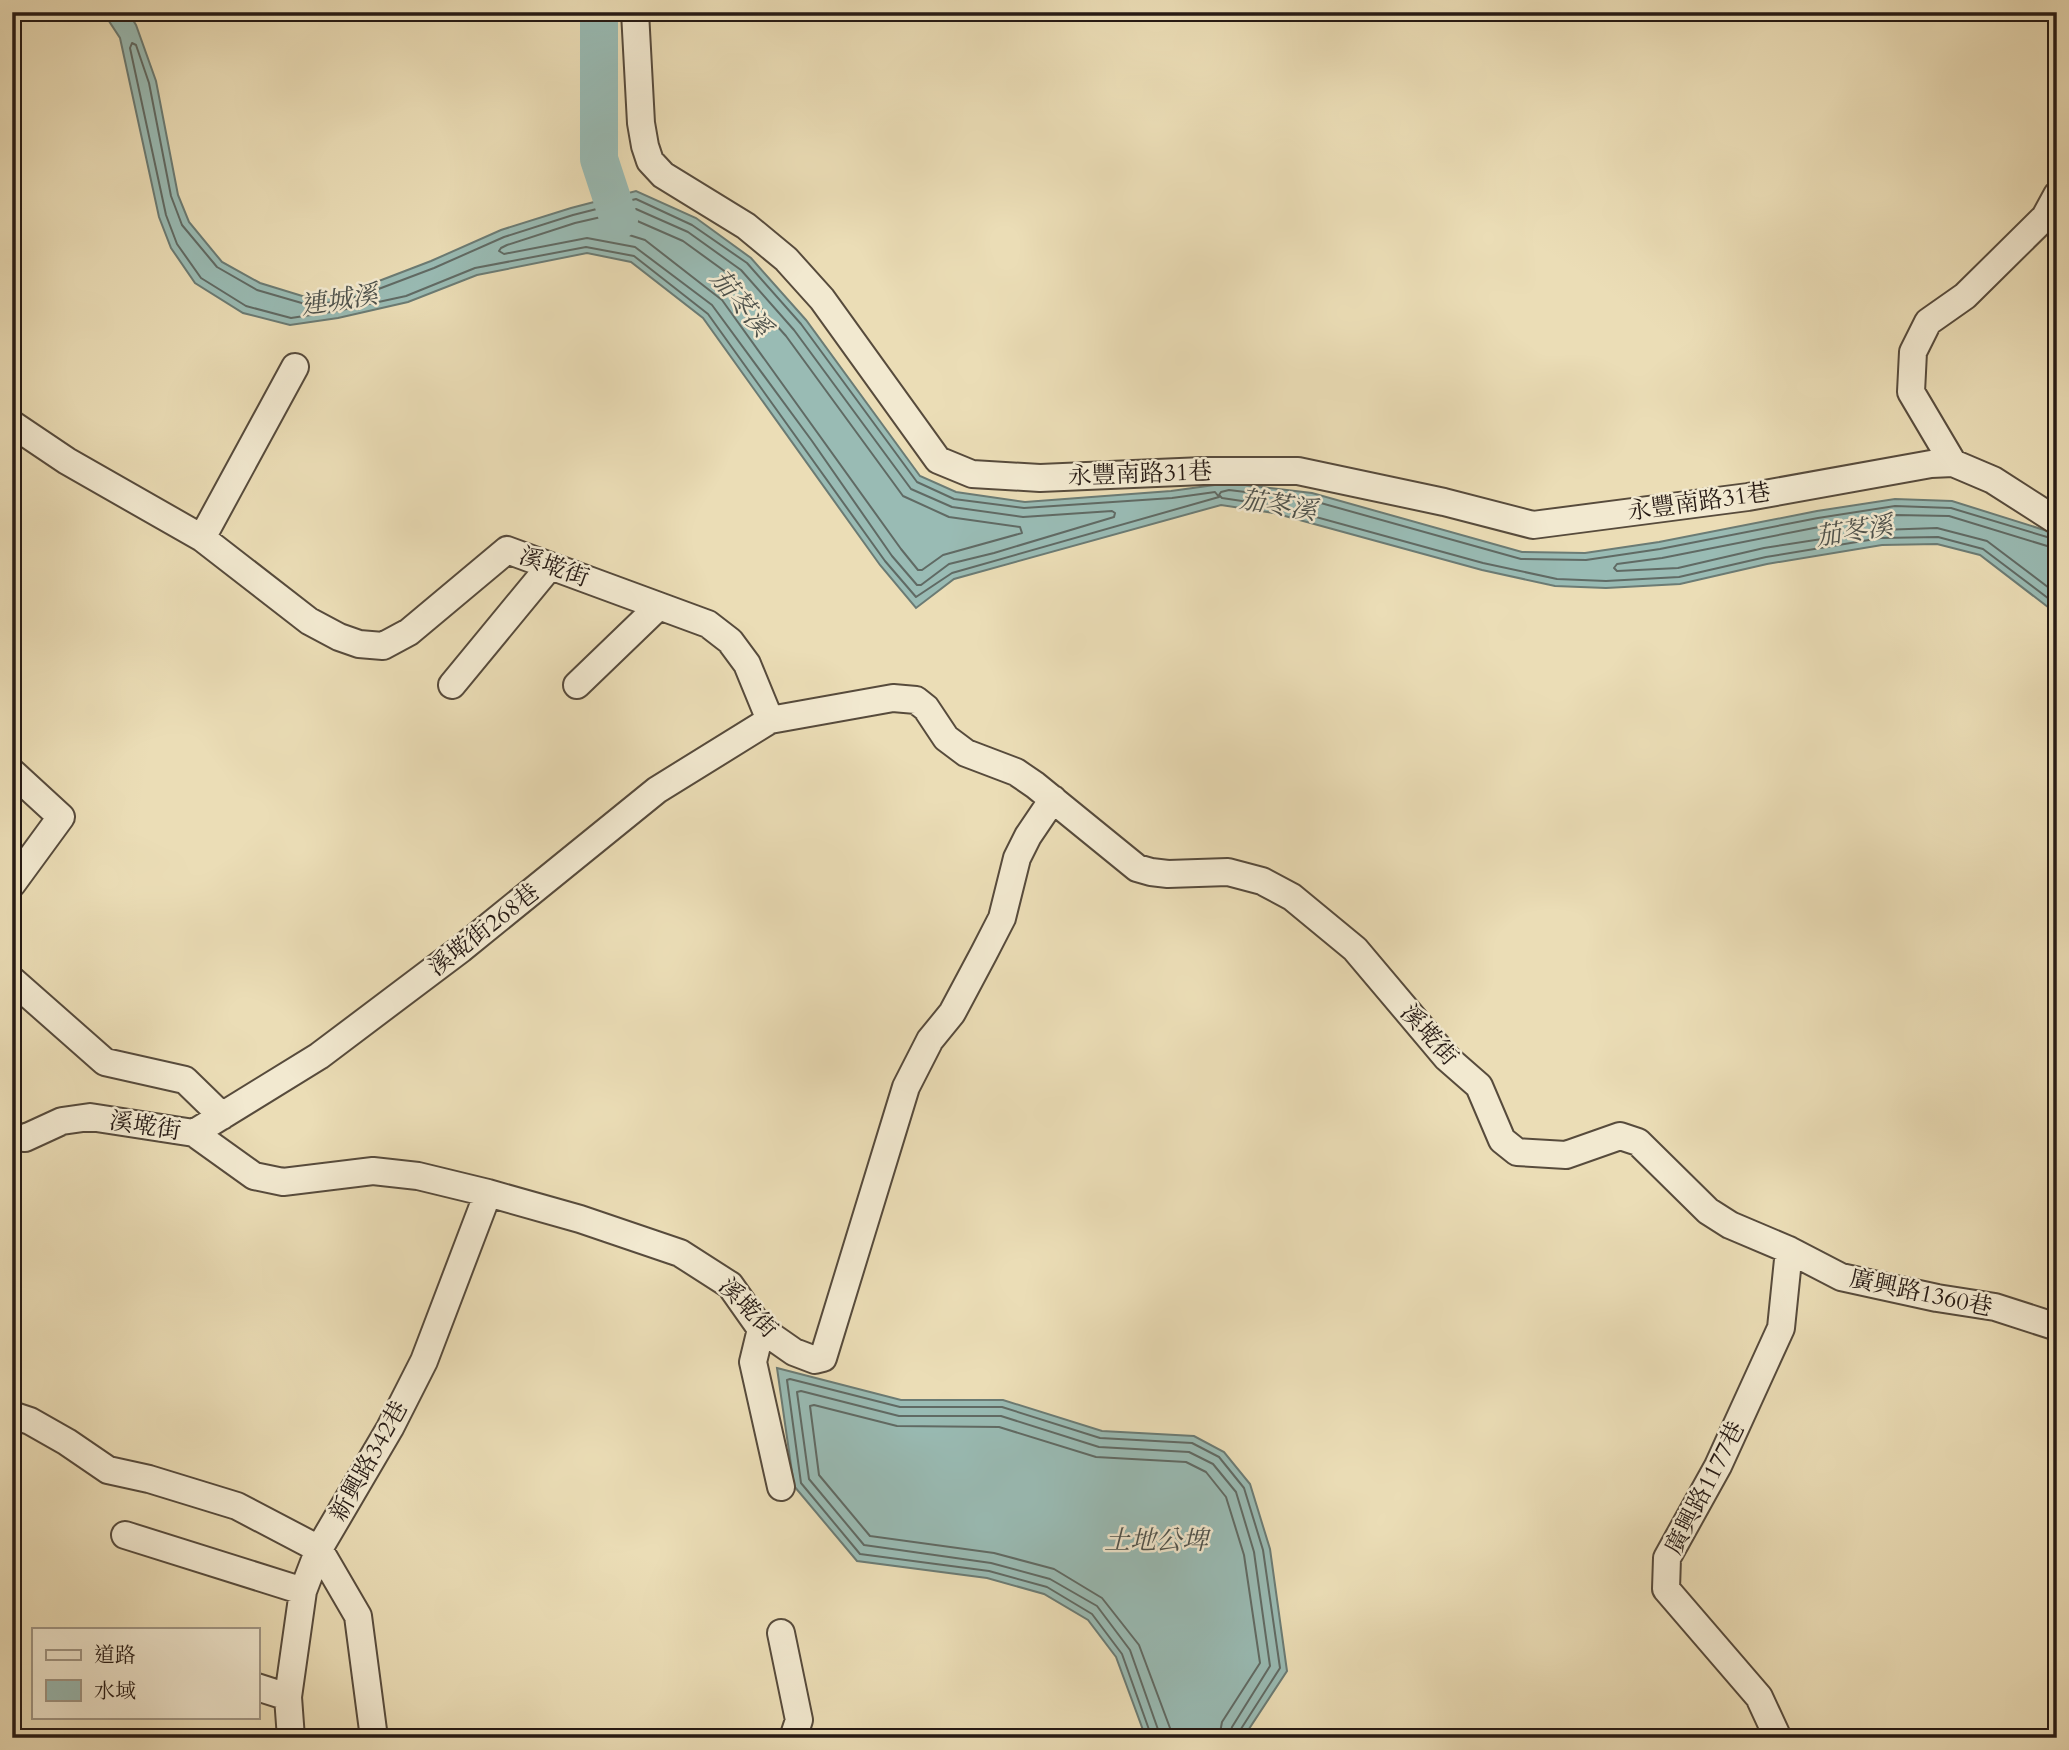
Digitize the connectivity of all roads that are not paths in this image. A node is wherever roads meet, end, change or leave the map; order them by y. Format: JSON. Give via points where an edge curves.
{"nodes":[{"id":1,"x":635,"y":12,"type":"edge"},
{"id":2,"x":2057,"y":195,"type":"edge"},
{"id":3,"x":295,"y":367,"type":"dead end"},
{"id":4,"x":12,"y":424,"type":"edge"},
{"id":5,"x":1952,"y":463,"type":"junction"},
{"id":6,"x":2057,"y":521,"type":"edge"},
{"id":7,"x":202,"y":538,"type":"junction"},
{"id":8,"x":550,"y":566,"type":"junction"},
{"id":9,"x":659,"y":606,"type":"junction"},
{"id":10,"x":452,"y":685,"type":"dead end"},
{"id":11,"x":577,"y":685,"type":"dead end"},
{"id":12,"x":770,"y":720,"type":"junction"},
{"id":13,"x":12,"y":772,"type":"edge"},
{"id":14,"x":1053,"y":799,"type":"junction"},
{"id":15,"x":12,"y":884,"type":"edge"},
{"id":16,"x":12,"y":980,"type":"edge"},
{"id":17,"x":222,"y":1116,"type":"junction"},
{"id":18,"x":194,"y":1133,"type":"junction"},
{"id":19,"x":12,"y":1137,"type":"edge"},
{"id":20,"x":488,"y":1192,"type":"junction"},
{"id":21,"x":1789,"y":1250,"type":"junction"},
{"id":22,"x":2057,"y":1327,"type":"edge"},
{"id":23,"x":761,"y":1329,"type":"junction"},
{"id":24,"x":12,"y":1415,"type":"edge"},
{"id":25,"x":781,"y":1487,"type":"dead end"},
{"id":26,"x":125,"y":1535,"type":"dead end"},
{"id":27,"x":319,"y":1549,"type":"junction"},
{"id":28,"x":303,"y":1591,"type":"junction"},
{"id":29,"x":781,"y":1633,"type":"dead end"},
{"id":30,"x":259,"y":1688,"type":"edge"},
{"id":31,"x":288,"y":1698,"type":"junction"},
{"id":32,"x":291,"y":1738,"type":"edge"},
{"id":33,"x":374,"y":1738,"type":"edge"},
{"id":34,"x":793,"y":1738,"type":"edge"},
{"id":35,"x":1778,"y":1738,"type":"edge"}],
"edges":[{"from":1,"to":5,"type":"lane","name":"永豐南路31巷","via":[[641,123],[650,161],[663,175],[746,226],[786,259],[822,299],[939,460],[972,474],[1040,478],[1298,471],[1533,525],[1748,497]]},
{"from":2,"to":5,"type":"lane","via":[[2028,235],[1965,296],[1928,322],[1913,352],[1911,392]]},
{"from":3,"to":7,"type":"lane"},
{"from":4,"to":7,"type":"lane","name":"溪墘街"},
{"from":5,"to":6,"type":"lane","name":"永豐南路31巷","via":[[1993,480]]},
{"from":7,"to":8,"type":"lane","name":"溪墘街","via":[[309,621],[359,644],[383,646],[409,632],[507,550]]},
{"from":8,"to":9,"type":"lane","name":"溪墘街"},
{"from":8,"to":10,"type":"lane"},
{"from":9,"to":11,"type":"lane"},
{"from":9,"to":12,"type":"lane","name":"溪墘街","via":[[708,624],[730,641],[747,664]]},
{"from":12,"to":14,"type":"lane","name":"溪墘街","via":[[893,698],[916,701],[946,738],[966,753],[1016,772]]},
{"from":12,"to":17,"type":"lane","name":"溪墘街268巷","via":[[657,790],[450,957],[318,1056]]},
{"from":13,"to":15,"type":"lane","via":[[61,817]]},
{"from":14,"to":21,"type":"lane","name":"溪墘街","via":[[1137,868],[1168,874],[1228,872],[1262,881],[1292,897],[1355,949],[1447,1058],[1479,1086],[1502,1140],[1517,1152],[1566,1155],[1620,1136],[1638,1142],[1708,1211]]},
{"from":14,"to":23,"type":"lane","name":"溪墘街","via":[[1017,858],[1002,918],[906,1087],[823,1358],[815,1360],[794,1352]]},
{"from":16,"to":17,"type":"lane","via":[[105,1062],[186,1080]]},
{"from":17,"to":18,"type":"lane","name":"溪墘街268巷"},
{"from":18,"to":19,"type":"lane","name":"溪墘街","via":[[90,1117],[62,1121],[26,1138]]},
{"from":18,"to":20,"type":"lane","name":"溪墘街","via":[[254,1176],[283,1182],[373,1171]]},
{"from":20,"to":23,"type":"lane","name":"溪墘街","via":[[680,1253],[730,1285]]},
{"from":20,"to":27,"type":"lane","name":"新興路342巷","via":[[424,1361]]},
{"from":21,"to":22,"type":"lane","name":"廣興路1360巷","via":[[1841,1277],[1995,1307]]},
{"from":21,"to":35,"type":"lane","name":"廣興路1177巷","via":[[1781,1328],[1718,1466],[1667,1558],[1666,1589],[1759,1698]]},
{"from":23,"to":25,"type":"lane","via":[[753,1362]]},
{"from":24,"to":27,"type":"lane","via":[[67,1441],[108,1470],[237,1506]]},
{"from":26,"to":28,"type":"lane"},
{"from":27,"to":28,"type":"lane","name":"新興路342巷"},
{"from":27,"to":33,"type":"lane","via":[[358,1616]]},
{"from":28,"to":31,"type":"lane","name":"新興路342巷"},
{"from":29,"to":34,"type":"lane","via":[[799,1720]]},
{"from":30,"to":31,"type":"lane"},
{"from":31,"to":32,"type":"lane","name":"新興路342巷"}]}
